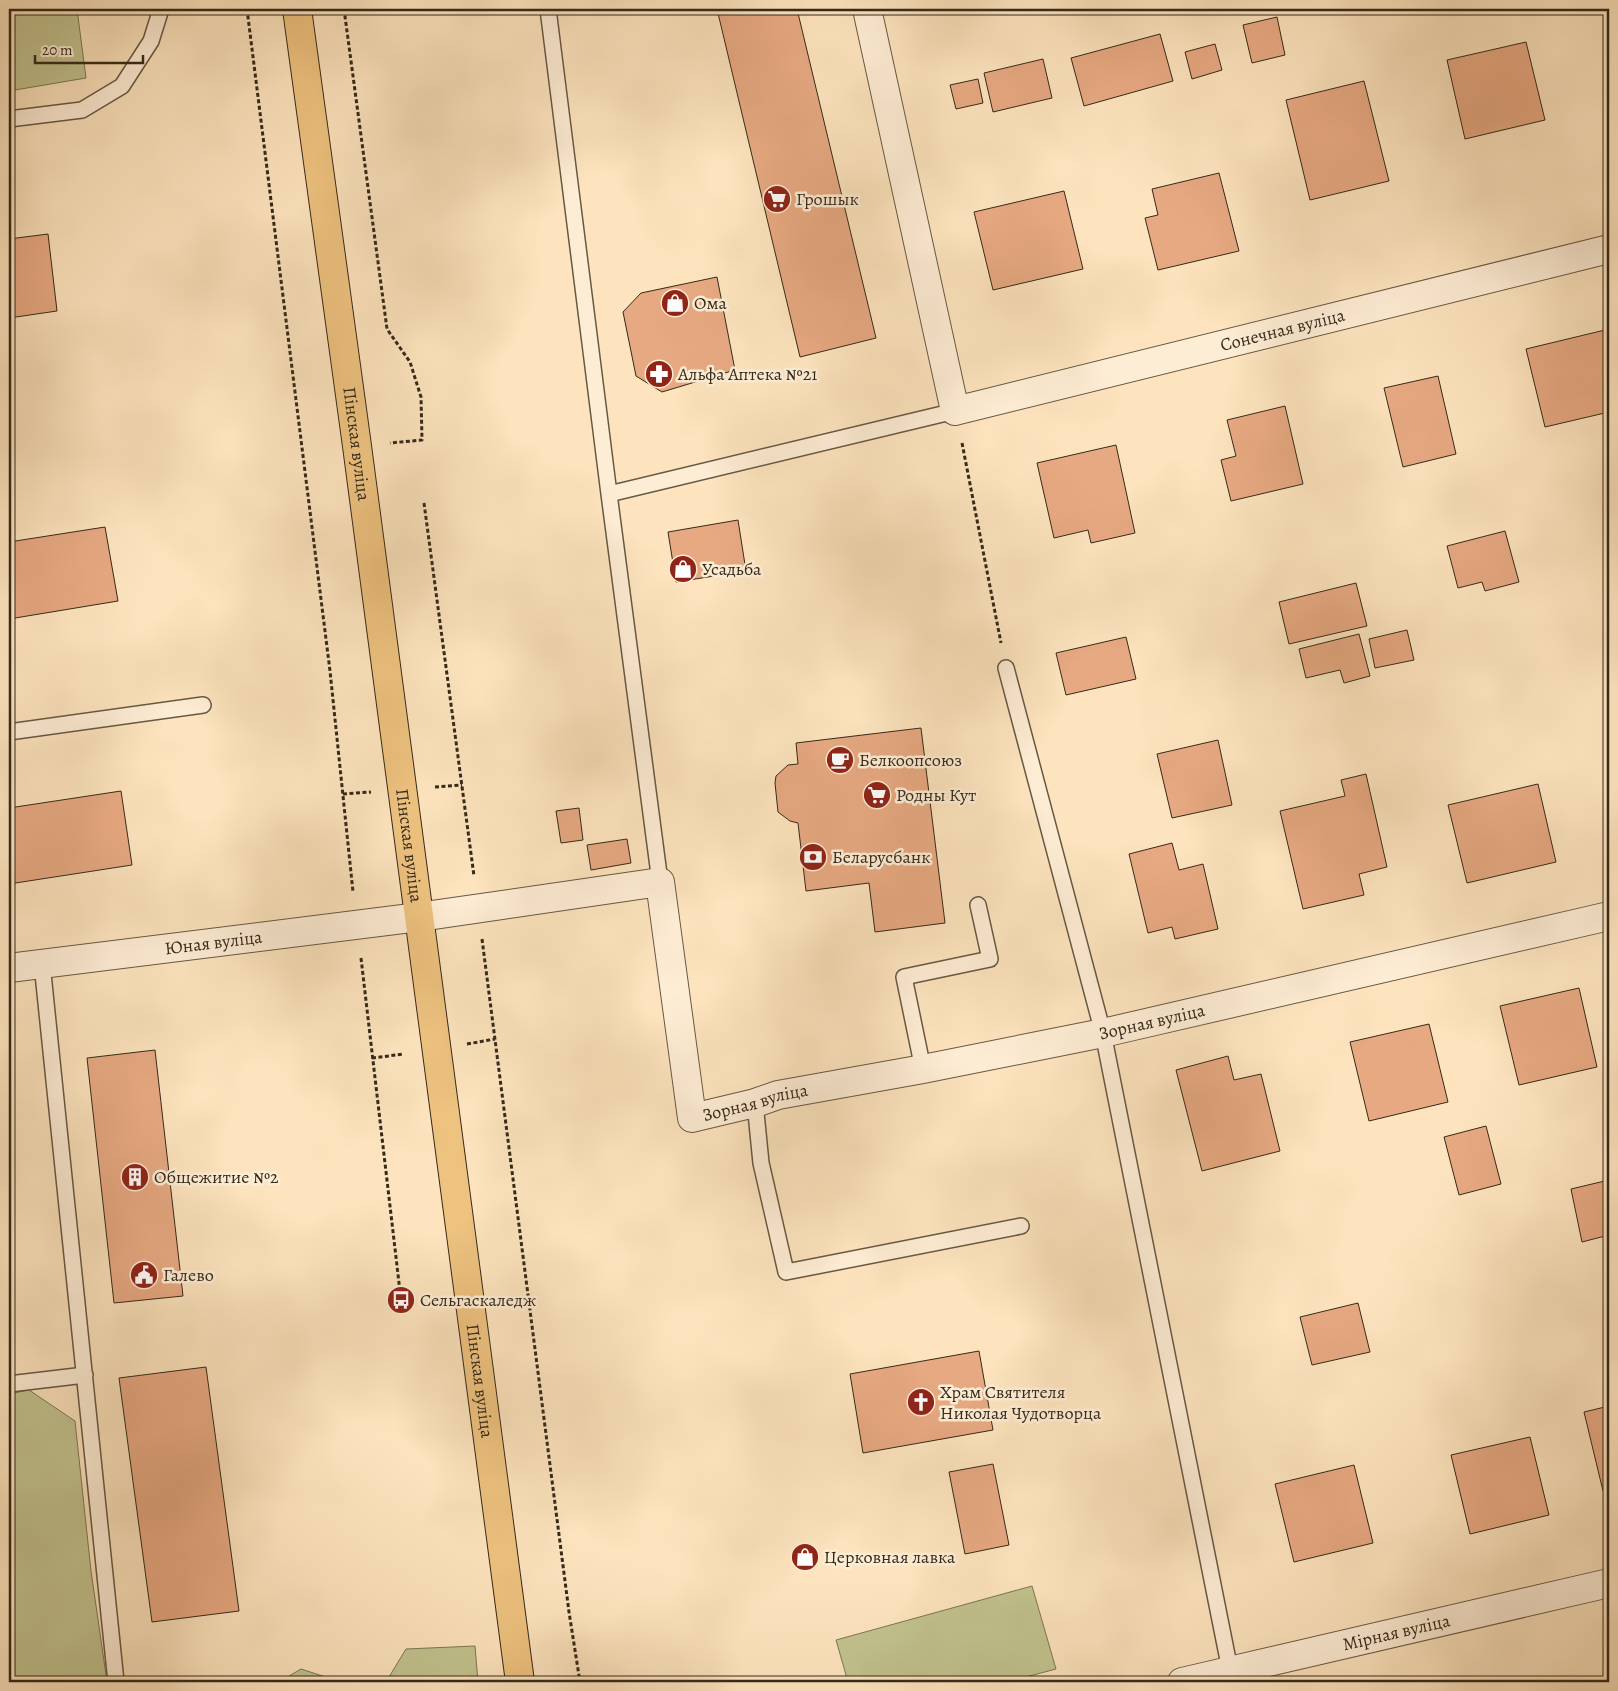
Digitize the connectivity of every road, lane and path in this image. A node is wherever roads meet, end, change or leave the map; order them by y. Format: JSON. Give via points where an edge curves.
{"nodes":[{"id":1,"x":161,"y":9,"type":"edge"},
{"id":2,"x":248,"y":9,"type":"edge"},
{"id":3,"x":296,"y":9,"type":"edge"},
{"id":4,"x":344,"y":9,"type":"edge"},
{"id":5,"x":548,"y":9,"type":"edge"},
{"id":6,"x":867,"y":9,"type":"edge"},
{"id":7,"x":9,"y":119,"type":"edge"},
{"id":8,"x":1609,"y":250,"type":"edge"},
{"id":9,"x":955,"y":411,"type":"junction"},
{"id":10,"x":422,"y":440,"type":"dead end"},
{"id":11,"x":609,"y":494,"type":"junction"},
{"id":12,"x":424,"y":503,"type":"dead end"},
{"id":13,"x":1006,"y":668,"type":"joint"},
{"id":14,"x":203,"y":705,"type":"dead end"},
{"id":15,"x":9,"y":732,"type":"edge"},
{"id":16,"x":660,"y":882,"type":"junction"},
{"id":17,"x":978,"y":905,"type":"dead end"},
{"id":18,"x":478,"y":908,"type":"junction"},
{"id":19,"x":1609,"y":916,"type":"edge"},
{"id":20,"x":420,"y":917,"type":"junction"},
{"id":21,"x":357,"y":925,"type":"junction"},
{"id":22,"x":42,"y":964,"type":"junction"},
{"id":23,"x":9,"y":968,"type":"edge"},
{"id":24,"x":1103,"y":1033,"type":"junction"},
{"id":25,"x":923,"y":1069,"type":"junction"},
{"id":26,"x":755,"y":1104,"type":"junction"},
{"id":27,"x":1021,"y":1226,"type":"dead end"},
{"id":28,"x":401,"y":1300,"type":"dead end"},
{"id":29,"x":85,"y":1375,"type":"junction"},
{"id":30,"x":9,"y":1384,"type":"edge"},
{"id":31,"x":1609,"y":1583,"type":"edge"},
{"id":32,"x":1230,"y":1670,"type":"junction"},
{"id":33,"x":116,"y":1682,"type":"edge"},
{"id":34,"x":520,"y":1682,"type":"edge"},
{"id":35,"x":580,"y":1682,"type":"edge"},
{"id":36,"x":1182,"y":1682,"type":"edge"}],
"edges":[{"from":1,"to":7,"type":"lane","via":[[151,41],[122,86],[82,110]]},
{"from":2,"to":21,"type":"path","via":[[330,671]]},
{"from":3,"to":20,"type":"main road","name":"Пінская вуліца"},
{"from":4,"to":10,"type":"path","via":[[386,329],[413,371],[421,396]]},
{"from":5,"to":11,"type":"lane"},
{"from":6,"to":9,"type":"street"},
{"from":8,"to":9,"type":"street","name":"Сонечная вуліца"},
{"from":9,"to":11,"type":"lane"},
{"from":9,"to":13,"type":"path"},
{"from":11,"to":16,"type":"lane"},
{"from":12,"to":18,"type":"path"},
{"from":13,"to":24,"type":"lane"},
{"from":14,"to":15,"type":"lane"},
{"from":16,"to":18,"type":"street","name":"Юная вуліца"},
{"from":16,"to":26,"type":"street","name":"Зорная вуліца","via":[[692,1118]]},
{"from":17,"to":25,"type":"lane","via":[[990,960],[904,977]]},
{"from":18,"to":20,"type":"street","name":"Юная вуліца"},
{"from":18,"to":35,"type":"path"},
{"from":19,"to":24,"type":"street","name":"Зорная вуліца"},
{"from":20,"to":21,"type":"street","name":"Юная вуліца"},
{"from":20,"to":34,"type":"main road","name":"Пінская вуліца"},
{"from":21,"to":22,"type":"street","name":"Юная вуліца"},
{"from":21,"to":28,"type":"path"},
{"from":22,"to":23,"type":"street","name":"Юная вуліца"},
{"from":22,"to":29,"type":"lane"},
{"from":24,"to":25,"type":"street","name":"Зорная вуліца"},
{"from":24,"to":32,"type":"lane"},
{"from":25,"to":26,"type":"street","name":"Зорная вуліца","via":[[778,1095]]},
{"from":26,"to":27,"type":"lane","via":[[761,1163],[786,1272]]},
{"from":29,"to":30,"type":"lane"},
{"from":29,"to":33,"type":"lane"},
{"from":31,"to":32,"type":"street","name":"Мірная вуліца"},
{"from":32,"to":36,"type":"street","name":"Мірная вуліца"}]}
